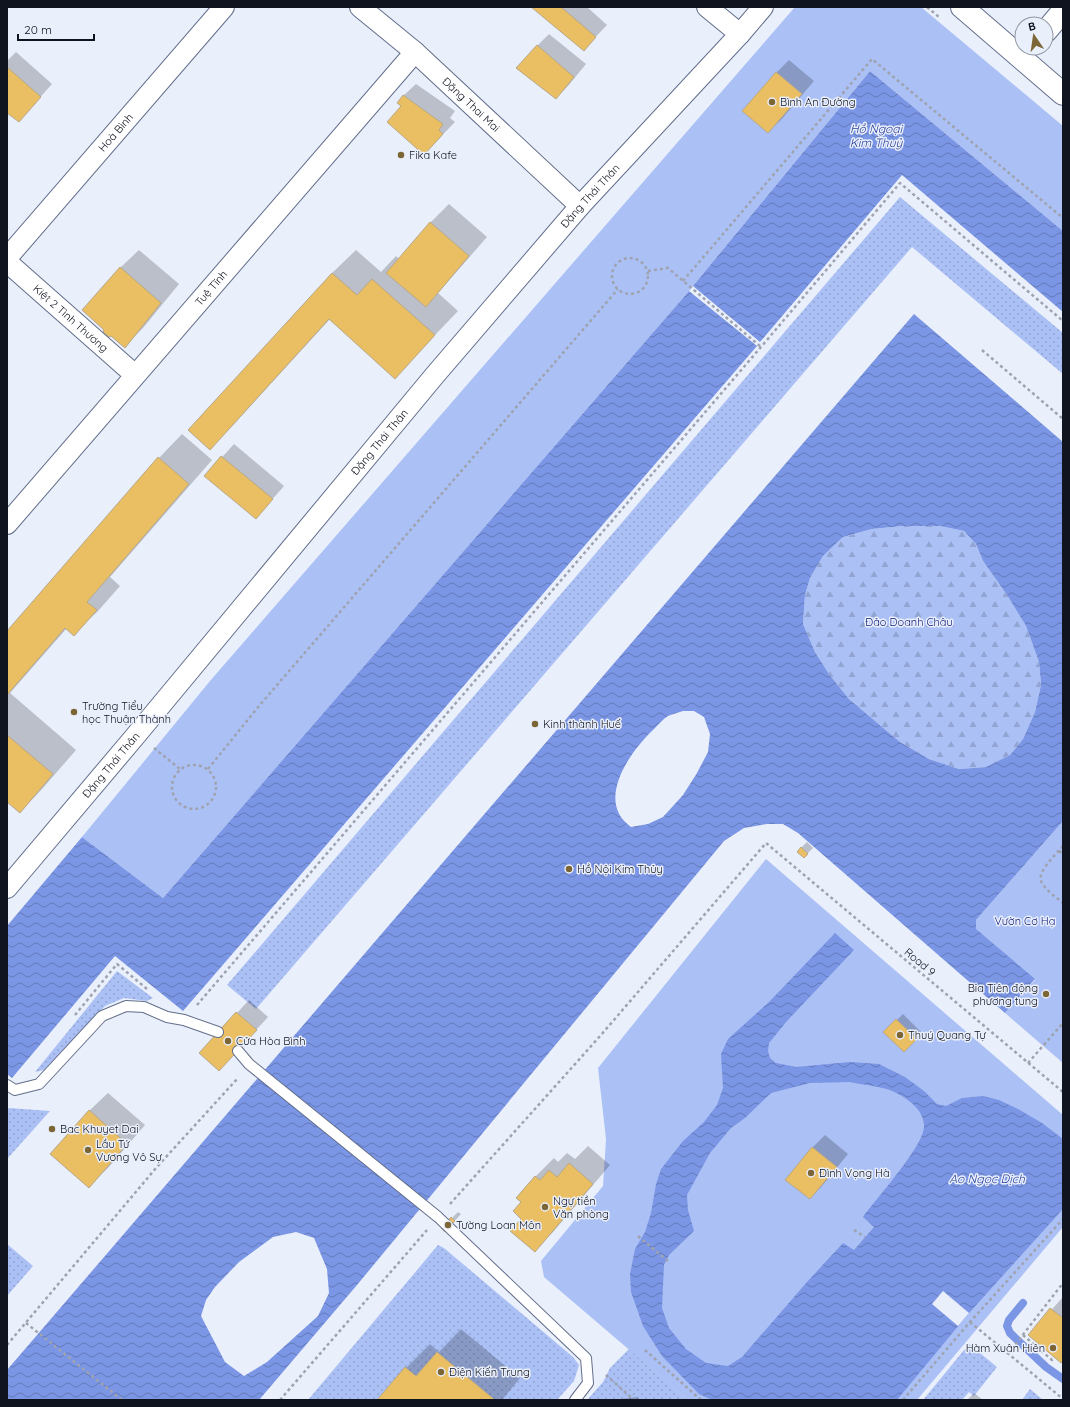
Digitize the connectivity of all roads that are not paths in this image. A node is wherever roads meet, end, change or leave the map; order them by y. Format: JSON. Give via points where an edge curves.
{"nodes":[{"id":1,"x":224,"y":7,"type":"edge"},
{"id":2,"x":360,"y":7,"type":"edge"},
{"id":3,"x":707,"y":7,"type":"edge"},
{"id":4,"x":763,"y":7,"type":"edge"},
{"id":5,"x":962,"y":7,"type":"edge"},
{"id":6,"x":1063,"y":11,"type":"edge"},
{"id":7,"x":1054,"y":22,"type":"edge"},
{"id":8,"x":740,"y":34,"type":"junction"},
{"id":9,"x":1014,"y":43,"type":"edge"},
{"id":10,"x":415,"y":52,"type":"junction"},
{"id":11,"x":1031,"y":56,"type":"edge"},
{"id":12,"x":1063,"y":94,"type":"edge"},
{"id":13,"x":580,"y":206,"type":"junction"},
{"id":14,"x":7,"y":258,"type":"edge"},
{"id":15,"x":7,"y":262,"type":"edge"},
{"id":16,"x":136,"y":375,"type":"junction"},
{"id":17,"x":7,"y":524,"type":"edge"},
{"id":18,"x":7,"y":888,"type":"edge"},
{"id":19,"x":218,"y":1032,"type":"dead end"},
{"id":20,"x":238,"y":1051,"type":"dead end"},
{"id":21,"x":7,"y":1085,"type":"edge"},
{"id":22,"x":575,"y":1400,"type":"edge"}],
"edges":[{"from":1,"to":14,"type":"street","name":"Hoà Bình"},
{"from":2,"to":10,"type":"street","name":"Đặng Thai Mai"},
{"from":3,"to":8,"type":"street"},
{"from":4,"to":8,"type":"street","name":"Đặng Thái Thân"},
{"from":5,"to":9,"type":"street"},
{"from":6,"to":7,"type":"street"},
{"from":8,"to":13,"type":"street","name":"Đặng Thái Thân"},
{"from":10,"to":13,"type":"street","name":"Đặng Thai Mai"},
{"from":10,"to":16,"type":"street","name":"Tuệ Tĩnh"},
{"from":11,"to":12,"type":"street"},
{"from":13,"to":18,"type":"street","name":"Đặng Thái Thân","via":[[435,375]]},
{"from":15,"to":16,"type":"street","name":"Kiệt 2 Tình Thương"},
{"from":16,"to":17,"type":"street","name":"Tuệ Tĩnh"},
{"from":19,"to":21,"type":"lane","via":[[167,1017],[144,1007],[126,1006],[102,1016],[39,1084],[15,1090]]},
{"from":20,"to":22,"type":"lane","via":[[249,1064],[425,1205],[586,1358],[588,1383]]}]}
